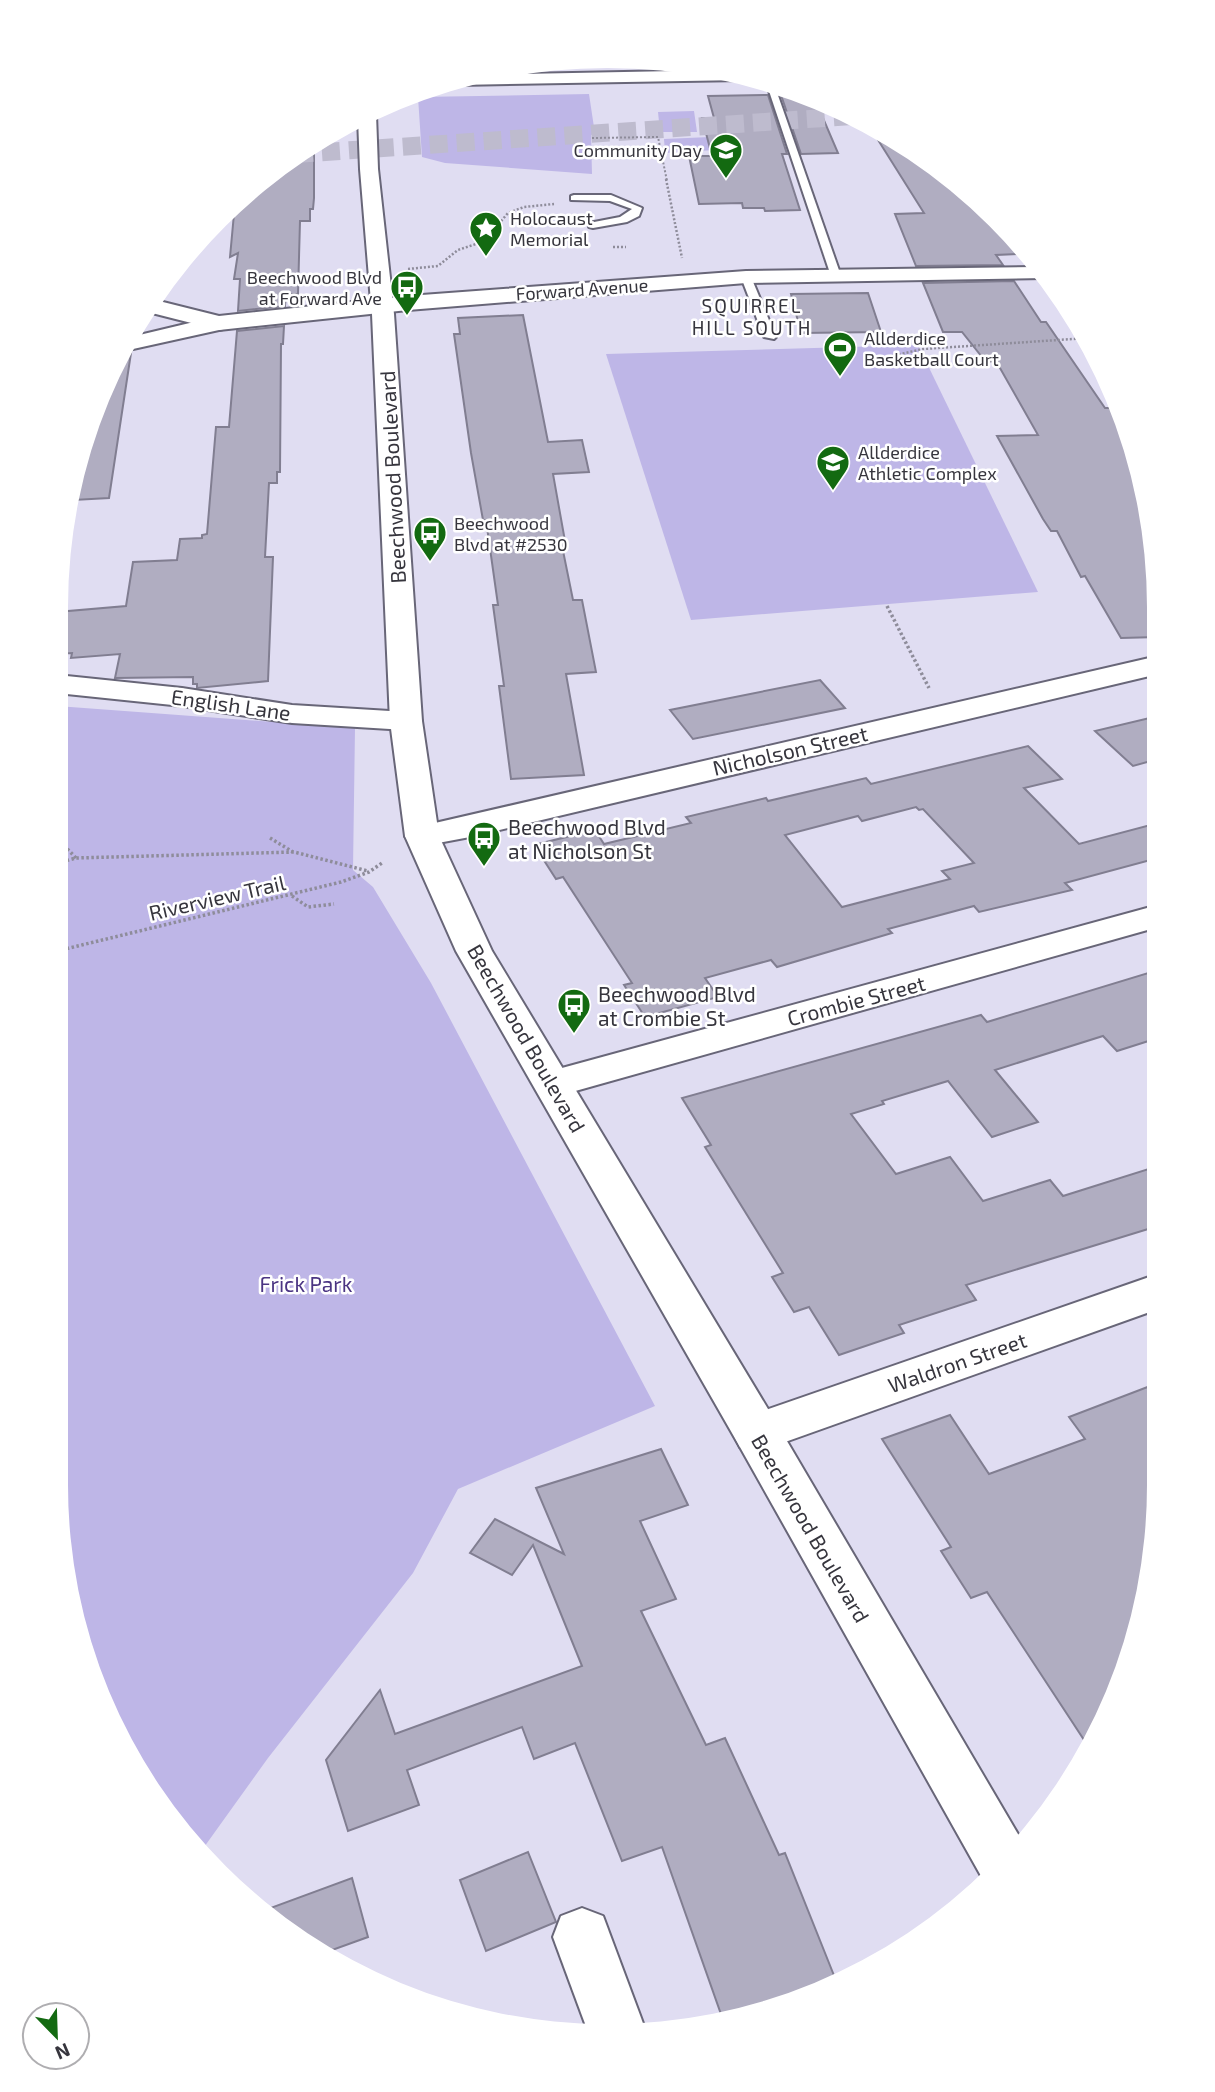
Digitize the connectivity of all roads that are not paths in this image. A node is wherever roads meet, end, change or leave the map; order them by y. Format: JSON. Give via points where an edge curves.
{"nodes":[{"id":1,"x":694,"y":76,"type":"edge"},
{"id":2,"x":506,"y":78,"type":"edge"},
{"id":3,"x":773,"y":95,"type":"edge"},
{"id":4,"x":368,"y":125,"type":"edge"},
{"id":5,"x":574,"y":198,"type":"dead end"},
{"id":6,"x":593,"y":225,"type":"dead end"},
{"id":7,"x":1030,"y":273,"type":"edge"},
{"id":8,"x":836,"y":276,"type":"junction"},
{"id":9,"x":746,"y":277,"type":"junction"},
{"id":10,"x":381,"y":305,"type":"junction"},
{"id":11,"x":159,"y":308,"type":"edge"},
{"id":12,"x":219,"y":323,"type":"junction"},
{"id":13,"x":770,"y":337,"type":"dead end"},
{"id":14,"x":138,"y":342,"type":"edge"},
{"id":15,"x":1147,"y":668,"type":"edge"},
{"id":16,"x":68,"y":685,"type":"edge"},
{"id":17,"x":406,"y":721,"type":"junction"},
{"id":18,"x":422,"y":836,"type":"junction"},
{"id":19,"x":1147,"y":919,"type":"edge"},
{"id":20,"x":554,"y":1084,"type":"junction"},
{"id":21,"x":1147,"y":1295,"type":"edge"},
{"id":22,"x":757,"y":1433,"type":"junction"},
{"id":23,"x":999,"y":1855,"type":"edge"},
{"id":24,"x":582,"y":1937,"type":"dead end"},
{"id":25,"x":615,"y":2024,"type":"edge"}],
"edges":[{"from":1,"to":2,"type":"street"},
{"from":3,"to":8,"type":"lane"},
{"from":4,"to":10,"type":"street","name":"Beechwood Boulevard"},
{"from":5,"to":6,"type":"lane","via":[[611,198],[637,208],[623,219]]},
{"from":7,"to":8,"type":"street","name":"Forward Avenue"},
{"from":8,"to":9,"type":"street","name":"Forward Avenue"},
{"from":9,"to":10,"type":"street","name":"Forward Avenue"},
{"from":9,"to":13,"type":"lane"},
{"from":10,"to":12,"type":"street","name":"Forward Avenue"},
{"from":10,"to":17,"type":"street","name":"Beechwood Boulevard"},
{"from":11,"to":12,"type":"street"},
{"from":12,"to":14,"type":"street","name":"Forward Avenue"},
{"from":15,"to":18,"type":"street","name":"Nicholson Street"},
{"from":16,"to":17,"type":"street","name":"English Lane","via":[[292,713]]},
{"from":17,"to":18,"type":"street","name":"Beechwood Boulevard"},
{"from":18,"to":20,"type":"street","name":"Beechwood Boulevard","via":[[474,951]]},
{"from":19,"to":20,"type":"street","name":"Crombie Street"},
{"from":20,"to":22,"type":"street","name":"Beechwood Boulevard"},
{"from":21,"to":22,"type":"street","name":"Waldron Street"},
{"from":22,"to":23,"type":"street","name":"Beechwood Boulevard"},
{"from":24,"to":25,"type":"street"}]}
